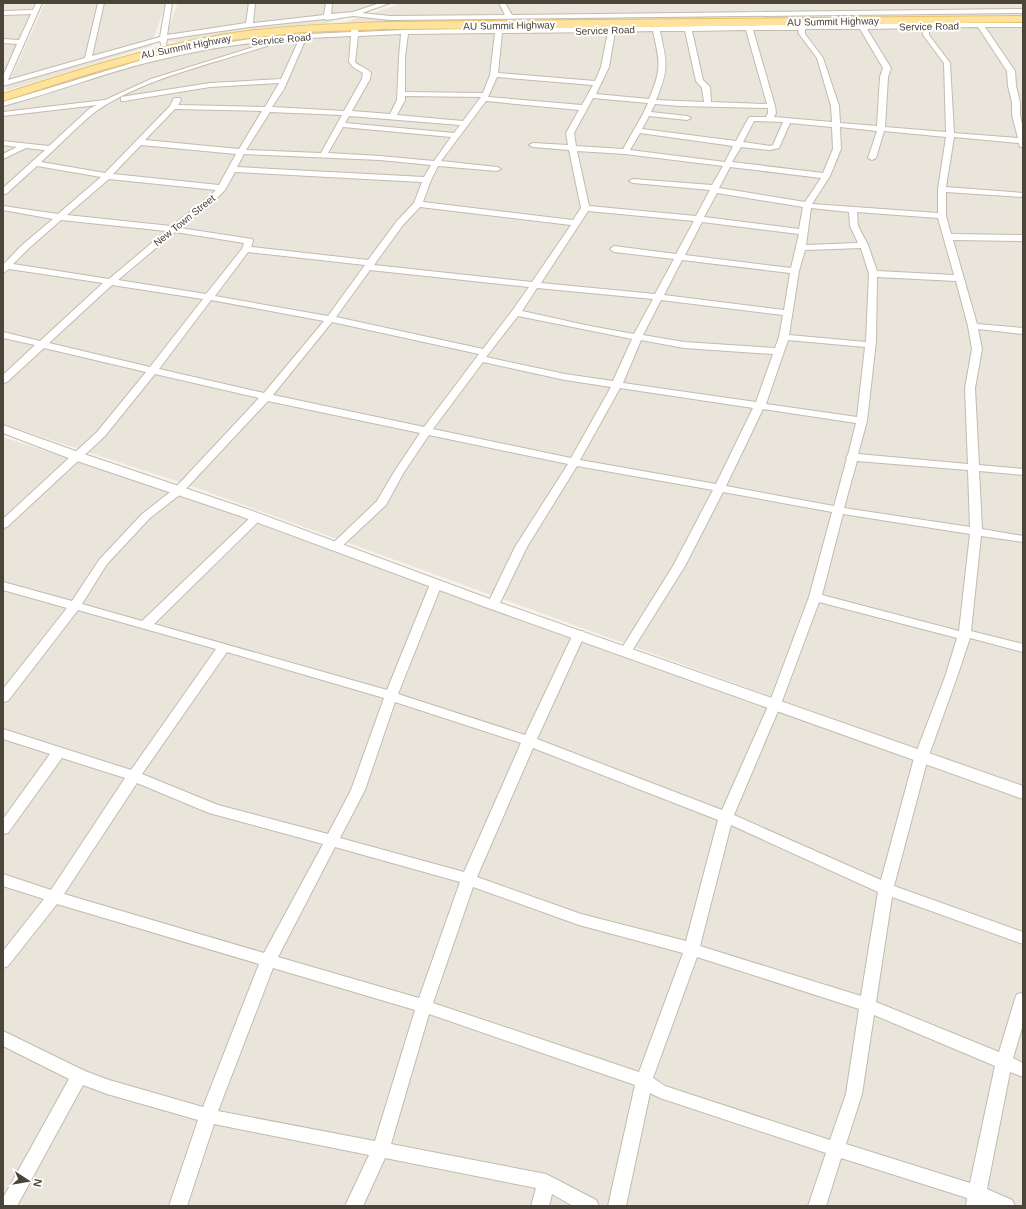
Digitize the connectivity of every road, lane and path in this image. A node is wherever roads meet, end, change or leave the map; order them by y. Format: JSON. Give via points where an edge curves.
{"nodes":[{"id":1,"x":39,"y":3,"type":"edge"},
{"id":2,"x":101,"y":3,"type":"edge"},
{"id":3,"x":169,"y":3,"type":"edge"},
{"id":4,"x":252,"y":3,"type":"edge"},
{"id":5,"x":329,"y":3,"type":"edge"},
{"id":6,"x":386,"y":3,"type":"edge"},
{"id":7,"x":502,"y":3,"type":"edge"},
{"id":8,"x":885,"y":5,"type":"dead end"},
{"id":9,"x":1023,"y":11,"type":"edge"},
{"id":10,"x":35,"y":12,"type":"junction"},
{"id":11,"x":889,"y":12,"type":"junction"},
{"id":12,"x":3,"y":13,"type":"edge"},
{"id":13,"x":352,"y":15,"type":"junction"},
{"id":14,"x":509,"y":16,"type":"junction"},
{"id":15,"x":1023,"y":16,"type":"edge"},
{"id":16,"x":653,"y":18,"type":"junction"},
{"id":17,"x":1023,"y":19,"type":"edge"},
{"id":18,"x":325,"y":21,"type":"junction"},
{"id":19,"x":371,"y":24,"type":"junction"},
{"id":20,"x":249,"y":25,"type":"junction"},
{"id":21,"x":980,"y":25,"type":"junction"},
{"id":22,"x":1023,"y":25,"type":"edge"},
{"id":23,"x":862,"y":26,"type":"junction"},
{"id":24,"x":925,"y":26,"type":"junction"},
{"id":25,"x":801,"y":27,"type":"junction"},
{"id":26,"x":688,"y":28,"type":"junction"},
{"id":27,"x":749,"y":28,"type":"junction"},
{"id":28,"x":612,"y":29,"type":"junction"},
{"id":29,"x":355,"y":31,"type":"junction"},
{"id":30,"x":499,"y":31,"type":"junction"},
{"id":31,"x":405,"y":32,"type":"junction"},
{"id":32,"x":293,"y":34,"type":"junction"},
{"id":33,"x":308,"y":36,"type":"junction"},
{"id":34,"x":163,"y":41,"type":"junction"},
{"id":35,"x":3,"y":42,"type":"edge"},
{"id":36,"x":22,"y":42,"type":"junction"},
{"id":37,"x":88,"y":59,"type":"junction"},
{"id":38,"x":494,"y":75,"type":"junction"},
{"id":39,"x":284,"y":81,"type":"junction"},
{"id":40,"x":598,"y":83,"type":"junction"},
{"id":41,"x":3,"y":84,"type":"edge"},
{"id":42,"x":176,"y":90,"type":"junction"},
{"id":43,"x":3,"y":93,"type":"edge"},
{"id":44,"x":401,"y":94,"type":"junction"},
{"id":45,"x":592,"y":96,"type":"junction"},
{"id":46,"x":485,"y":97,"type":"junction"},
{"id":47,"x":3,"y":98,"type":"edge"},
{"id":48,"x":107,"y":101,"type":"junction"},
{"id":49,"x":652,"y":101,"type":"junction"},
{"id":50,"x":3,"y":104,"type":"edge"},
{"id":51,"x":708,"y":105,"type":"junction"},
{"id":52,"x":771,"y":106,"type":"junction"},
{"id":53,"x":173,"y":107,"type":"junction"},
{"id":54,"x":268,"y":108,"type":"junction"},
{"id":55,"x":585,"y":108,"type":"junction"},
{"id":56,"x":349,"y":112,"type":"junction"},
{"id":57,"x":3,"y":114,"type":"edge"},
{"id":58,"x":647,"y":114,"type":"junction"},
{"id":59,"x":393,"y":115,"type":"junction"},
{"id":60,"x":687,"y":118,"type":"dead end"},
{"id":61,"x":769,"y":119,"type":"junction"},
{"id":62,"x":787,"y":121,"type":"junction"},
{"id":63,"x":465,"y":123,"type":"junction"},
{"id":64,"x":342,"y":125,"type":"junction"},
{"id":65,"x":837,"y":125,"type":"junction"},
{"id":66,"x":881,"y":129,"type":"junction"},
{"id":67,"x":638,"y":131,"type":"junction"},
{"id":68,"x":456,"y":135,"type":"junction"},
{"id":69,"x":950,"y":136,"type":"junction"},
{"id":70,"x":139,"y":142,"type":"junction"},
{"id":71,"x":1023,"y":142,"type":"edge"},
{"id":72,"x":3,"y":143,"type":"edge"},
{"id":73,"x":738,"y":144,"type":"junction"},
{"id":74,"x":533,"y":145,"type":"dead end"},
{"id":75,"x":24,"y":146,"type":"junction"},
{"id":76,"x":50,"y":148,"type":"junction"},
{"id":77,"x":573,"y":148,"type":"junction"},
{"id":78,"x":241,"y":152,"type":"junction"},
{"id":79,"x":625,"y":152,"type":"junction"},
{"id":80,"x":324,"y":154,"type":"junction"},
{"id":81,"x":3,"y":157,"type":"edge"},
{"id":82,"x":872,"y":158,"type":"dead end"},
{"id":83,"x":35,"y":163,"type":"junction"},
{"id":84,"x":436,"y":163,"type":"junction"},
{"id":85,"x":727,"y":165,"type":"junction"},
{"id":86,"x":232,"y":168,"type":"junction"},
{"id":87,"x":497,"y":169,"type":"dead end"},
{"id":88,"x":107,"y":176,"type":"junction"},
{"id":89,"x":826,"y":176,"type":"junction"},
{"id":90,"x":427,"y":180,"type":"junction"},
{"id":91,"x":633,"y":181,"type":"dead end"},
{"id":92,"x":222,"y":188,"type":"junction"},
{"id":93,"x":714,"y":189,"type":"junction"},
{"id":94,"x":942,"y":189,"type":"junction"},
{"id":95,"x":3,"y":192,"type":"edge"},
{"id":96,"x":1023,"y":195,"type":"edge"},
{"id":97,"x":418,"y":204,"type":"junction"},
{"id":98,"x":807,"y":205,"type":"junction"},
{"id":99,"x":3,"y":208,"type":"edge"},
{"id":100,"x":585,"y":208,"type":"junction"},
{"id":101,"x":853,"y":210,"type":"junction"},
{"id":102,"x":942,"y":216,"type":"junction"},
{"id":103,"x":59,"y":217,"type":"junction"},
{"id":104,"x":700,"y":219,"type":"junction"},
{"id":105,"x":576,"y":223,"type":"junction"},
{"id":106,"x":173,"y":229,"type":"junction"},
{"id":107,"x":802,"y":232,"type":"junction"},
{"id":108,"x":947,"y":237,"type":"junction"},
{"id":109,"x":1023,"y":238,"type":"edge"},
{"id":110,"x":864,"y":245,"type":"junction"},
{"id":111,"x":801,"y":248,"type":"junction"},
{"id":112,"x":246,"y":249,"type":"junction"},
{"id":113,"x":614,"y":249,"type":"dead end"},
{"id":114,"x":680,"y":258,"type":"junction"},
{"id":115,"x":370,"y":265,"type":"junction"},
{"id":116,"x":5,"y":268,"type":"edge"},
{"id":117,"x":795,"y":271,"type":"junction"},
{"id":118,"x":873,"y":274,"type":"junction"},
{"id":119,"x":959,"y":278,"type":"junction"},
{"id":120,"x":110,"y":282,"type":"junction"},
{"id":121,"x":535,"y":285,"type":"junction"},
{"id":122,"x":657,"y":297,"type":"junction"},
{"id":123,"x":210,"y":298,"type":"junction"},
{"id":124,"x":516,"y":313,"type":"junction"},
{"id":125,"x":788,"y":313,"type":"junction"},
{"id":126,"x":330,"y":319,"type":"junction"},
{"id":127,"x":973,"y":326,"type":"junction"},
{"id":128,"x":1023,"y":331,"type":"edge"},
{"id":129,"x":3,"y":335,"type":"edge"},
{"id":130,"x":784,"y":337,"type":"junction"},
{"id":131,"x":637,"y":338,"type":"junction"},
{"id":132,"x":43,"y":344,"type":"junction"},
{"id":133,"x":870,"y":345,"type":"junction"},
{"id":134,"x":779,"y":351,"type":"junction"},
{"id":135,"x":484,"y":356,"type":"junction"},
{"id":136,"x":152,"y":371,"type":"junction"},
{"id":137,"x":3,"y":380,"type":"edge"},
{"id":138,"x":617,"y":384,"type":"junction"},
{"id":139,"x":266,"y":397,"type":"junction"},
{"id":140,"x":760,"y":405,"type":"junction"},
{"id":141,"x":862,"y":421,"type":"junction"},
{"id":142,"x":3,"y":430,"type":"edge"},
{"id":143,"x":426,"y":432,"type":"junction"},
{"id":144,"x":76,"y":456,"type":"junction"},
{"id":145,"x":851,"y":457,"type":"junction"},
{"id":146,"x":574,"y":462,"type":"junction"},
{"id":147,"x":974,"y":467,"type":"junction"},
{"id":148,"x":1023,"y":472,"type":"edge"},
{"id":149,"x":719,"y":488,"type":"junction"},
{"id":150,"x":178,"y":491,"type":"junction"},
{"id":151,"x":839,"y":510,"type":"junction"},
{"id":152,"x":257,"y":517,"type":"junction"},
{"id":153,"x":3,"y":525,"type":"edge"},
{"id":154,"x":976,"y":532,"type":"junction"},
{"id":155,"x":1023,"y":539,"type":"edge"},
{"id":156,"x":334,"y":547,"type":"junction"},
{"id":157,"x":436,"y":584,"type":"junction"},
{"id":158,"x":3,"y":586,"type":"edge"},
{"id":159,"x":815,"y":597,"type":"junction"},
{"id":160,"x":493,"y":605,"type":"junction"},
{"id":161,"x":74,"y":607,"type":"junction"},
{"id":162,"x":144,"y":626,"type":"junction"},
{"id":163,"x":580,"y":634,"type":"junction"},
{"id":164,"x":965,"y":634,"type":"junction"},
{"id":165,"x":224,"y":648,"type":"junction"},
{"id":166,"x":1023,"y":648,"type":"edge"},
{"id":167,"x":626,"y":651,"type":"junction"},
{"id":168,"x":392,"y":696,"type":"junction"},
{"id":169,"x":3,"y":698,"type":"edge"},
{"id":170,"x":775,"y":704,"type":"junction"},
{"id":171,"x":3,"y":734,"type":"edge"},
{"id":172,"x":529,"y":741,"type":"junction"},
{"id":173,"x":59,"y":752,"type":"junction"},
{"id":174,"x":921,"y":758,"type":"junction"},
{"id":175,"x":134,"y":776,"type":"junction"},
{"id":176,"x":1023,"y":793,"type":"edge"},
{"id":177,"x":726,"y":817,"type":"junction"},
{"id":178,"x":3,"y":829,"type":"edge"},
{"id":179,"x":331,"y":840,"type":"junction"},
{"id":180,"x":3,"y":880,"type":"edge"},
{"id":181,"x":468,"y":881,"type":"junction"},
{"id":182,"x":886,"y":889,"type":"junction"},
{"id":183,"x":54,"y":897,"type":"junction"},
{"id":184,"x":1023,"y":938,"type":"edge"},
{"id":185,"x":692,"y":949,"type":"junction"},
{"id":186,"x":268,"y":961,"type":"junction"},
{"id":187,"x":3,"y":962,"type":"edge"},
{"id":188,"x":1023,"y":999,"type":"edge"},
{"id":189,"x":868,"y":1005,"type":"junction"},
{"id":190,"x":424,"y":1006,"type":"junction"},
{"id":191,"x":3,"y":1038,"type":"edge"},
{"id":192,"x":1004,"y":1060,"type":"junction"},
{"id":193,"x":1023,"y":1070,"type":"edge"},
{"id":194,"x":79,"y":1076,"type":"junction"},
{"id":195,"x":644,"y":1081,"type":"junction"},
{"id":196,"x":208,"y":1116,"type":"junction"},
{"id":197,"x":836,"y":1149,"type":"junction"},
{"id":198,"x":380,"y":1151,"type":"junction"},
{"id":199,"x":546,"y":1182,"type":"junction"},
{"id":200,"x":976,"y":1199,"type":"edge"},
{"id":201,"x":8,"y":1206,"type":"edge"},
{"id":202,"x":178,"y":1206,"type":"edge"},
{"id":203,"x":354,"y":1206,"type":"edge"},
{"id":204,"x":540,"y":1206,"type":"edge"},
{"id":205,"x":590,"y":1206,"type":"edge"},
{"id":206,"x":617,"y":1206,"type":"edge"},
{"id":207,"x":817,"y":1206,"type":"edge"},
{"id":208,"x":1006,"y":1206,"type":"edge"}],
"edges":[{"from":1,"to":10,"type":"street"},
{"from":2,"to":37,"type":"street"},
{"from":3,"to":34,"type":"street"},
{"from":4,"to":20,"type":"street"},
{"from":5,"to":18,"type":"street"},
{"from":6,"to":13,"type":"street","name":"Service Road"},
{"from":7,"to":14,"type":"street"},
{"from":8,"to":11,"type":"street"},
{"from":9,"to":11,"type":"street","name":"Service Road"},
{"from":10,"to":12,"type":"street"},
{"from":10,"to":36,"type":"street"},
{"from":11,"to":16,"type":"street","name":"Service Road","via":[[795,11]]},
{"from":13,"to":14,"type":"street","name":"Service Road","via":[[390,18]]},
{"from":13,"to":18,"type":"street","name":"Service Road"},
{"from":13,"to":19,"type":"street","via":[[355,20]]},
{"from":14,"to":16,"type":"street","name":"Service Road"},
{"from":15,"to":16,"type":"main road","name":"AU Summit Highway"},
{"from":16,"to":19,"type":"main road","name":"AU Summit Highway"},
{"from":16,"to":26,"type":"street","name":"Service Road"},
{"from":16,"to":28,"type":"street","name":"Service Road"},
{"from":16,"to":49,"type":"street","via":[[663,62],[661,79]]},
{"from":17,"to":29,"type":"main road","name":"AU Summit Highway"},
{"from":18,"to":19,"type":"main road","name":"AU Summit Highway"},
{"from":18,"to":20,"type":"street","name":"Service Road"},
{"from":18,"to":34,"type":"main road","name":"AU Summit Highway"},
{"from":20,"to":34,"type":"street","name":"Service Road"},
{"from":21,"to":22,"type":"street","name":"Service Road"},
{"from":21,"to":24,"type":"street","name":"Service Road"},
{"from":21,"to":71,"type":"street","via":[[1011,71],[1016,115]]},
{"from":23,"to":24,"type":"street","name":"Service Road"},
{"from":23,"to":25,"type":"street","name":"Service Road"},
{"from":23,"to":66,"type":"street","via":[[887,68],[884,77]]},
{"from":24,"to":69,"type":"street","via":[[926,35],[947,63]]},
{"from":25,"to":27,"type":"street","name":"Service Road"},
{"from":25,"to":65,"type":"street","via":[[802,34],[820,58],[836,106]]},
{"from":26,"to":27,"type":"street","name":"Service Road"},
{"from":26,"to":51,"type":"street","via":[[700,81],[706,87]]},
{"from":27,"to":52,"type":"street"},
{"from":28,"to":30,"type":"street","name":"Service Road"},
{"from":28,"to":40,"type":"street","via":[[605,67]]},
{"from":29,"to":31,"type":"street","name":"Service Road"},
{"from":29,"to":32,"type":"main road","name":"AU Summit Highway"},
{"from":29,"to":33,"type":"street","name":"Service Road"},
{"from":29,"to":56,"type":"street","via":[[352,62],[367,73]]},
{"from":30,"to":31,"type":"street","name":"Service Road"},
{"from":30,"to":38,"type":"street"},
{"from":31,"to":44,"type":"street"},
{"from":32,"to":33,"type":"street"},
{"from":32,"to":47,"type":"main road","name":"AU Summit Highway","via":[[231,37],[165,49],[101,66]]},
{"from":32,"to":48,"type":"street","via":[[172,74]]},
{"from":32,"to":50,"type":"street","name":"Service Road","via":[[152,59]]},
{"from":33,"to":39,"type":"street","name":"New Town Street","via":[[301,42]]},
{"from":34,"to":37,"type":"street","name":"Service Road"},
{"from":34,"to":43,"type":"main road","name":"AU Summit Highway"},
{"from":35,"to":36,"type":"street"},
{"from":36,"to":41,"type":"street"},
{"from":37,"to":41,"type":"street","name":"Service Road"},
{"from":38,"to":40,"type":"street"},
{"from":38,"to":46,"type":"street"},
{"from":39,"to":42,"type":"street","via":[[232,83]]},
{"from":39,"to":54,"type":"street","name":"New Town Street"},
{"from":40,"to":45,"type":"street"},
{"from":42,"to":48,"type":"street"},
{"from":42,"to":53,"type":"street","via":[[178,98]]},
{"from":44,"to":46,"type":"street"},
{"from":44,"to":59,"type":"street","via":[[401,100]]},
{"from":45,"to":49,"type":"street"},
{"from":45,"to":55,"type":"street"},
{"from":46,"to":55,"type":"street"},
{"from":46,"to":63,"type":"street"},
{"from":48,"to":57,"type":"street"},
{"from":48,"to":76,"type":"street"},
{"from":49,"to":51,"type":"street"},
{"from":49,"to":58,"type":"street"},
{"from":51,"to":52,"type":"street"},
{"from":52,"to":61,"type":"street","via":[[772,113]]},
{"from":53,"to":54,"type":"street"},
{"from":53,"to":70,"type":"street"},
{"from":54,"to":56,"type":"street"},
{"from":54,"to":78,"type":"street","name":"New Town Street"},
{"from":55,"to":77,"type":"street","via":[[570,133]]},
{"from":56,"to":59,"type":"street"},
{"from":56,"to":64,"type":"street"},
{"from":58,"to":60,"type":"street"},
{"from":58,"to":67,"type":"street"},
{"from":59,"to":63,"type":"street"},
{"from":61,"to":62,"type":"street"},
{"from":61,"to":73,"type":"street","via":[[752,119]]},
{"from":62,"to":65,"type":"street"},
{"from":62,"to":73,"type":"street","via":[[775,147]]},
{"from":63,"to":68,"type":"street"},
{"from":64,"to":68,"type":"street"},
{"from":64,"to":80,"type":"street"},
{"from":65,"to":66,"type":"street"},
{"from":65,"to":89,"type":"street","via":[[837,149]]},
{"from":66,"to":69,"type":"street"},
{"from":66,"to":82,"type":"street"},
{"from":67,"to":73,"type":"street"},
{"from":67,"to":79,"type":"street"},
{"from":68,"to":84,"type":"street"},
{"from":69,"to":71,"type":"street"},
{"from":69,"to":94,"type":"street"},
{"from":70,"to":78,"type":"street"},
{"from":70,"to":88,"type":"street"},
{"from":72,"to":75,"type":"street"},
{"from":73,"to":85,"type":"street"},
{"from":74,"to":77,"type":"street"},
{"from":75,"to":76,"type":"street"},
{"from":75,"to":81,"type":"street"},
{"from":76,"to":83,"type":"street"},
{"from":77,"to":79,"type":"street"},
{"from":77,"to":100,"type":"street"},
{"from":78,"to":80,"type":"street"},
{"from":78,"to":86,"type":"street","name":"New Town Street"},
{"from":79,"to":85,"type":"street"},
{"from":80,"to":84,"type":"street"},
{"from":83,"to":88,"type":"street"},
{"from":83,"to":95,"type":"street"},
{"from":84,"to":87,"type":"street"},
{"from":84,"to":90,"type":"street"},
{"from":85,"to":89,"type":"street"},
{"from":85,"to":93,"type":"street"},
{"from":86,"to":90,"type":"street"},
{"from":86,"to":92,"type":"street","name":"New Town Street"},
{"from":88,"to":92,"type":"street"},
{"from":88,"to":103,"type":"street"},
{"from":89,"to":98,"type":"street"},
{"from":90,"to":97,"type":"street"},
{"from":91,"to":93,"type":"street"},
{"from":92,"to":106,"type":"street","name":"New Town Street","via":[[205,205]]},
{"from":93,"to":98,"type":"street"},
{"from":93,"to":104,"type":"street"},
{"from":94,"to":96,"type":"street"},
{"from":94,"to":102,"type":"street"},
{"from":97,"to":105,"type":"street"},
{"from":97,"to":115,"type":"street","via":[[400,223]]},
{"from":98,"to":101,"type":"street"},
{"from":98,"to":107,"type":"street"},
{"from":99,"to":103,"type":"street"},
{"from":100,"to":104,"type":"street"},
{"from":100,"to":105,"type":"street"},
{"from":101,"to":102,"type":"street"},
{"from":101,"to":110,"type":"street","via":[[854,226]]},
{"from":102,"to":108,"type":"street"},
{"from":103,"to":106,"type":"street"},
{"from":103,"to":116,"type":"street","via":[[24,247]]},
{"from":104,"to":107,"type":"street"},
{"from":104,"to":114,"type":"street"},
{"from":105,"to":121,"type":"street"},
{"from":106,"to":112,"type":"street","via":[[249,241]]},
{"from":106,"to":120,"type":"street","name":"New Town Street"},
{"from":107,"to":111,"type":"street"},
{"from":108,"to":109,"type":"street"},
{"from":108,"to":119,"type":"street"},
{"from":110,"to":111,"type":"street"},
{"from":110,"to":118,"type":"street"},
{"from":111,"to":117,"type":"street"},
{"from":112,"to":115,"type":"street"},
{"from":112,"to":123,"type":"street"},
{"from":113,"to":114,"type":"street"},
{"from":114,"to":117,"type":"street"},
{"from":114,"to":122,"type":"street"},
{"from":115,"to":121,"type":"street"},
{"from":115,"to":126,"type":"street"},
{"from":116,"to":120,"type":"street"},
{"from":117,"to":125,"type":"street"},
{"from":118,"to":119,"type":"street"},
{"from":118,"to":133,"type":"street"},
{"from":119,"to":127,"type":"street"},
{"from":120,"to":123,"type":"street"},
{"from":120,"to":132,"type":"street","name":"New Town Street"},
{"from":121,"to":122,"type":"street"},
{"from":121,"to":124,"type":"street"},
{"from":122,"to":125,"type":"street"},
{"from":122,"to":131,"type":"street"},
{"from":123,"to":126,"type":"street"},
{"from":123,"to":136,"type":"street"},
{"from":124,"to":131,"type":"street"},
{"from":124,"to":135,"type":"street"},
{"from":125,"to":130,"type":"street"},
{"from":126,"to":135,"type":"street","via":[[412,334]]},
{"from":126,"to":139,"type":"street"},
{"from":127,"to":128,"type":"street"},
{"from":127,"to":147,"type":"street","via":[[977,349],[970,388]]},
{"from":129,"to":132,"type":"street"},
{"from":130,"to":133,"type":"street"},
{"from":130,"to":134,"type":"street"},
{"from":131,"to":134,"type":"street","via":[[684,345]]},
{"from":131,"to":138,"type":"street"},
{"from":132,"to":136,"type":"street"},
{"from":132,"to":137,"type":"street","name":"New Town Street"},
{"from":133,"to":141,"type":"street"},
{"from":134,"to":140,"type":"street"},
{"from":135,"to":138,"type":"street","via":[[558,376]]},
{"from":135,"to":143,"type":"street"},
{"from":136,"to":139,"type":"street"},
{"from":136,"to":144,"type":"street","via":[[101,434]]},
{"from":138,"to":140,"type":"street"},
{"from":138,"to":146,"type":"street"},
{"from":139,"to":143,"type":"street"},
{"from":139,"to":150,"type":"street"},
{"from":140,"to":141,"type":"street"},
{"from":140,"to":149,"type":"street"},
{"from":141,"to":145,"type":"street"},
{"from":142,"to":144,"type":"street"},
{"from":143,"to":146,"type":"street"},
{"from":143,"to":156,"type":"street","via":[[382,503]]},
{"from":144,"to":150,"type":"street"},
{"from":144,"to":153,"type":"street"},
{"from":145,"to":147,"type":"street"},
{"from":145,"to":151,"type":"street"},
{"from":146,"to":149,"type":"street"},
{"from":146,"to":160,"type":"street","via":[[521,547]]},
{"from":147,"to":148,"type":"street"},
{"from":147,"to":154,"type":"street"},
{"from":149,"to":151,"type":"street"},
{"from":149,"to":167,"type":"street","via":[[679,566]]},
{"from":150,"to":152,"type":"street"},
{"from":150,"to":161,"type":"street","via":[[146,516],[103,562]]},
{"from":151,"to":154,"type":"street"},
{"from":151,"to":159,"type":"street"},
{"from":152,"to":156,"type":"street"},
{"from":152,"to":162,"type":"street"},
{"from":154,"to":155,"type":"street"},
{"from":154,"to":164,"type":"street"},
{"from":156,"to":157,"type":"street"},
{"from":157,"to":160,"type":"street"},
{"from":157,"to":168,"type":"street"},
{"from":158,"to":161,"type":"street"},
{"from":159,"to":164,"type":"street"},
{"from":159,"to":170,"type":"street"},
{"from":160,"to":163,"type":"street"},
{"from":161,"to":162,"type":"street"},
{"from":161,"to":169,"type":"street"},
{"from":162,"to":165,"type":"street"},
{"from":163,"to":167,"type":"street"},
{"from":163,"to":172,"type":"street"},
{"from":164,"to":166,"type":"street"},
{"from":164,"to":174,"type":"street"},
{"from":165,"to":168,"type":"street"},
{"from":165,"to":175,"type":"street"},
{"from":167,"to":170,"type":"street"},
{"from":168,"to":172,"type":"street"},
{"from":168,"to":179,"type":"street","via":[[358,790]]},
{"from":170,"to":174,"type":"street"},
{"from":170,"to":177,"type":"street"},
{"from":171,"to":173,"type":"street"},
{"from":172,"to":177,"type":"street"},
{"from":172,"to":181,"type":"street"},
{"from":173,"to":175,"type":"street"},
{"from":173,"to":178,"type":"street"},
{"from":174,"to":176,"type":"street"},
{"from":174,"to":182,"type":"street"},
{"from":175,"to":179,"type":"street","via":[[214,808]]},
{"from":175,"to":183,"type":"street"},
{"from":177,"to":182,"type":"street"},
{"from":177,"to":185,"type":"street"},
{"from":179,"to":181,"type":"street","via":[[447,872]]},
{"from":179,"to":186,"type":"street"},
{"from":180,"to":183,"type":"street"},
{"from":181,"to":185,"type":"street","via":[[579,919]]},
{"from":181,"to":190,"type":"street"},
{"from":182,"to":184,"type":"street"},
{"from":182,"to":189,"type":"street"},
{"from":183,"to":186,"type":"street"},
{"from":183,"to":187,"type":"street"},
{"from":185,"to":189,"type":"street"},
{"from":185,"to":195,"type":"street"},
{"from":186,"to":190,"type":"street"},
{"from":186,"to":196,"type":"street"},
{"from":188,"to":192,"type":"street"},
{"from":189,"to":192,"type":"street"},
{"from":189,"to":197,"type":"street","via":[[854,1094]]},
{"from":190,"to":195,"type":"street"},
{"from":190,"to":198,"type":"street"},
{"from":191,"to":194,"type":"street"},
{"from":192,"to":193,"type":"street"},
{"from":192,"to":200,"type":"street"},
{"from":194,"to":196,"type":"street","via":[[107,1087]]},
{"from":194,"to":201,"type":"street"},
{"from":195,"to":197,"type":"street","via":[[660,1091]]},
{"from":195,"to":206,"type":"street"},
{"from":196,"to":198,"type":"street"},
{"from":196,"to":202,"type":"street"},
{"from":197,"to":200,"type":"street"},
{"from":197,"to":207,"type":"street"},
{"from":198,"to":199,"type":"street"},
{"from":198,"to":203,"type":"street"},
{"from":199,"to":204,"type":"street"},
{"from":199,"to":205,"type":"street"},
{"from":200,"to":208,"type":"street"}]}
